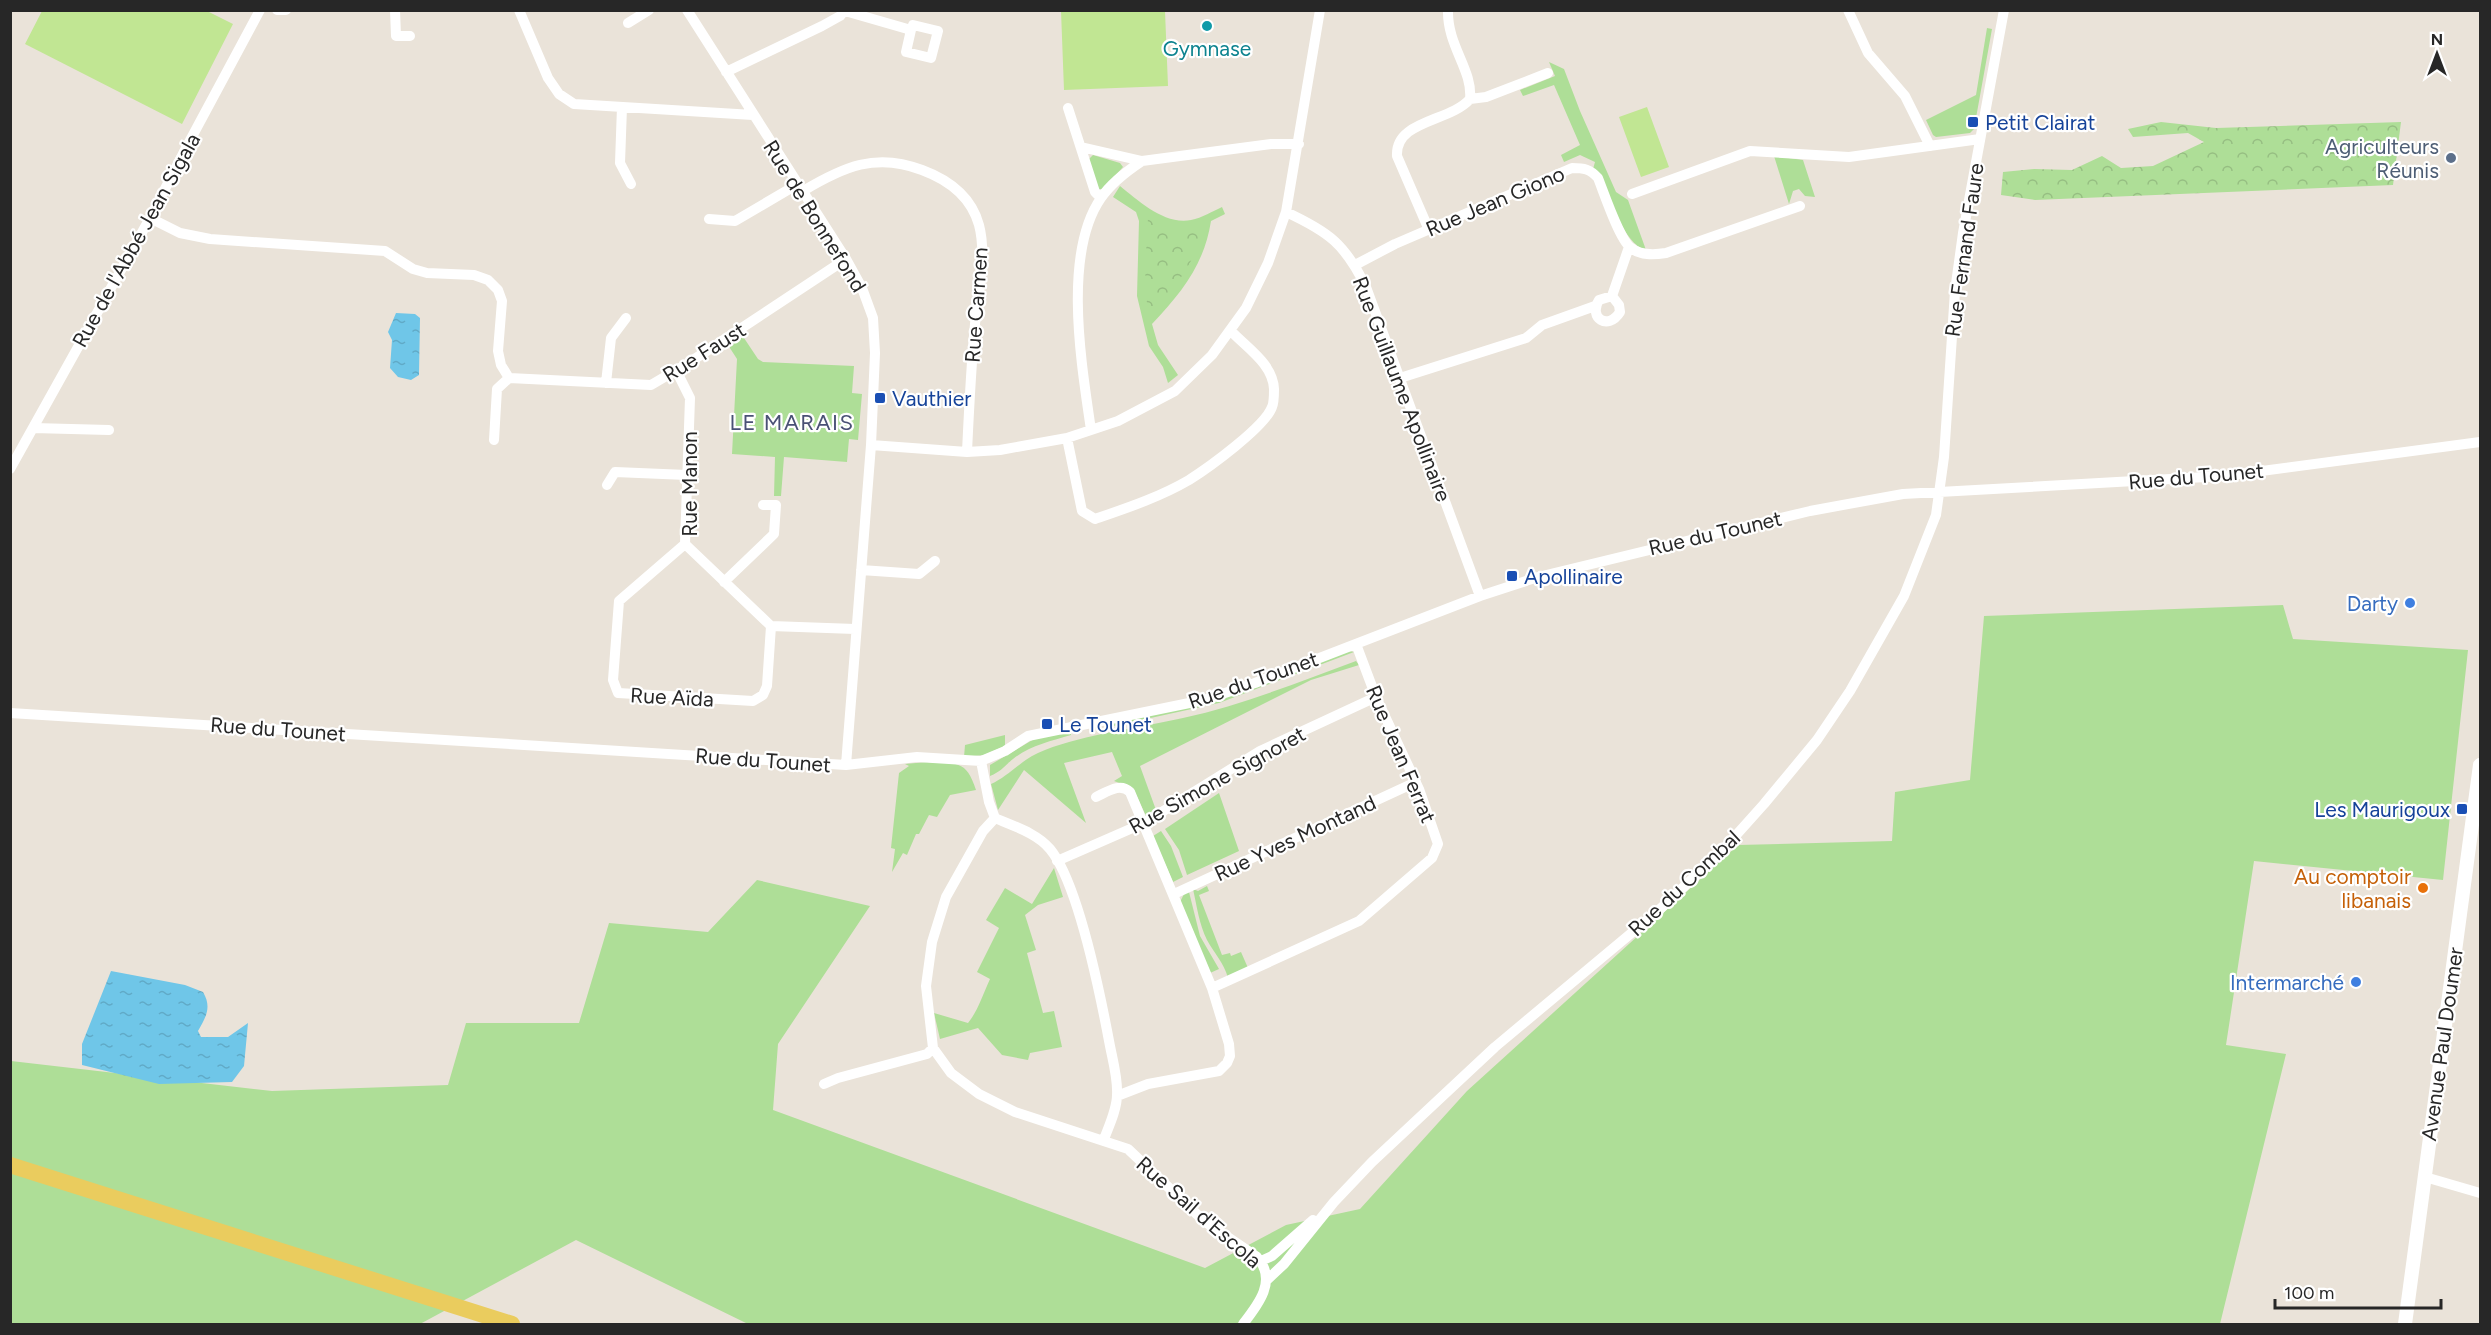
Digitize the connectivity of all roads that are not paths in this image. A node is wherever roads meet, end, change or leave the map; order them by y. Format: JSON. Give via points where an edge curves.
{"nodes":[{"id":1,"x":260,"y":10,"type":"edge"},
{"id":2,"x":277,"y":10,"type":"edge"},
{"id":3,"x":286,"y":10,"type":"edge"},
{"id":4,"x":394,"y":10,"type":"edge"},
{"id":5,"x":519,"y":10,"type":"edge"},
{"id":6,"x":649,"y":10,"type":"edge"},
{"id":7,"x":687,"y":10,"type":"edge"},
{"id":8,"x":1320,"y":10,"type":"edge"},
{"id":9,"x":1848,"y":10,"type":"edge"},
{"id":10,"x":2004,"y":10,"type":"edge"},
{"id":11,"x":845,"y":11,"type":"edge"},
{"id":12,"x":1448,"y":15,"type":"edge"},
{"id":13,"x":628,"y":23,"type":"dead end"},
{"id":14,"x":911,"y":30,"type":"dead end"},
{"id":15,"x":410,"y":36,"type":"dead end"},
{"id":16,"x":726,"y":72,"type":"junction"},
{"id":17,"x":1548,"y":73,"type":"dead end"},
{"id":18,"x":1470,"y":99,"type":"junction"},
{"id":19,"x":622,"y":107,"type":"junction"},
{"id":20,"x":1068,"y":108,"type":"dead end"},
{"id":21,"x":753,"y":115,"type":"junction"},
{"id":22,"x":1980,"y":140,"type":"junction"},
{"id":23,"x":1299,"y":144,"type":"junction"},
{"id":24,"x":1930,"y":146,"type":"junction"},
{"id":25,"x":1081,"y":147,"type":"junction"},
{"id":26,"x":1142,"y":161,"type":"junction"},
{"id":27,"x":630,"y":184,"type":"dead end"},
{"id":28,"x":801,"y":188,"type":"junction"},
{"id":29,"x":1632,"y":194,"type":"dead end"},
{"id":30,"x":1101,"y":198,"type":"junction"},
{"id":31,"x":1800,"y":207,"type":"dead end"},
{"id":32,"x":1286,"y":212,"type":"junction"},
{"id":33,"x":150,"y":218,"type":"junction"},
{"id":34,"x":709,"y":219,"type":"dead end"},
{"id":35,"x":1429,"y":230,"type":"junction"},
{"id":36,"x":1629,"y":247,"type":"junction"},
{"id":37,"x":846,"y":260,"type":"junction"},
{"id":38,"x":1355,"y":265,"type":"junction"},
{"id":39,"x":1612,"y":296,"type":"junction"},
{"id":40,"x":1595,"y":306,"type":"junction"},
{"id":41,"x":626,"y":318,"type":"dead end"},
{"id":42,"x":1231,"y":331,"type":"junction"},
{"id":43,"x":676,"y":370,"type":"junction"},
{"id":44,"x":509,"y":378,"type":"junction"},
{"id":45,"x":1400,"y":378,"type":"junction"},
{"id":46,"x":606,"y":383,"type":"junction"},
{"id":47,"x":33,"y":428,"type":"junction"},
{"id":48,"x":109,"y":430,"type":"dead end"},
{"id":49,"x":1091,"y":430,"type":"junction"},
{"id":50,"x":1067,"y":438,"type":"junction"},
{"id":51,"x":494,"y":440,"type":"dead end"},
{"id":52,"x":2481,"y":442,"type":"edge"},
{"id":53,"x":871,"y":444,"type":"junction"},
{"id":54,"x":967,"y":452,"type":"junction"},
{"id":55,"x":10,"y":469,"type":"edge"},
{"id":56,"x":687,"y":475,"type":"junction"},
{"id":57,"x":607,"y":485,"type":"dead end"},
{"id":58,"x":1939,"y":491,"type":"junction"},
{"id":59,"x":763,"y":505,"type":"dead end"},
{"id":60,"x":685,"y":544,"type":"junction"},
{"id":61,"x":935,"y":561,"type":"dead end"},
{"id":62,"x":861,"y":570,"type":"junction"},
{"id":63,"x":724,"y":582,"type":"junction"},
{"id":64,"x":1480,"y":596,"type":"junction"},
{"id":65,"x":771,"y":626,"type":"junction"},
{"id":66,"x":855,"y":629,"type":"junction"},
{"id":67,"x":1356,"y":644,"type":"junction"},
{"id":68,"x":1376,"y":697,"type":"junction"},
{"id":69,"x":10,"y":713,"type":"edge"},
{"id":70,"x":981,"y":761,"type":"junction"},
{"id":71,"x":846,"y":765,"type":"junction"},
{"id":72,"x":2481,"y":765,"type":"edge"},
{"id":73,"x":1416,"y":782,"type":"junction"},
{"id":74,"x":1096,"y":797,"type":"dead end"},
{"id":75,"x":995,"y":818,"type":"junction"},
{"id":76,"x":1144,"y":823,"type":"junction"},
{"id":77,"x":1057,"y":861,"type":"junction"},
{"id":78,"x":1174,"y":894,"type":"junction"},
{"id":79,"x":1212,"y":988,"type":"junction"},
{"id":80,"x":933,"y":1048,"type":"junction"},
{"id":81,"x":825,"y":1084,"type":"dead end"},
{"id":82,"x":1117,"y":1096,"type":"junction"},
{"id":83,"x":1104,"y":1139,"type":"junction"},
{"id":84,"x":10,"y":1165,"type":"edge"},
{"id":85,"x":2425,"y":1177,"type":"junction"},
{"id":86,"x":2481,"y":1192,"type":"edge"},
{"id":87,"x":1334,"y":1202,"type":"junction"},
{"id":88,"x":1261,"y":1261,"type":"junction"},
{"id":89,"x":1266,"y":1281,"type":"junction"},
{"id":90,"x":513,"y":1324,"type":"edge"},
{"id":91,"x":1243,"y":1324,"type":"edge"},
{"id":92,"x":2405,"y":1324,"type":"edge"}],
"edges":[{"from":1,"to":33,"type":"street","name":"Rue de l'Abbé Jean Sigala"},
{"from":2,"to":3,"type":"street"},
{"from":4,"to":15,"type":"street","via":[[396,36]]},
{"from":5,"to":19,"type":"street","via":[[548,78],[559,94],[574,104]]},
{"from":6,"to":13,"type":"street"},
{"from":7,"to":16,"type":"street","name":"Rue de Bonnefond"},
{"from":8,"to":23,"type":"street"},
{"from":9,"to":24,"type":"street","via":[[1868,53],[1905,96]]},
{"from":10,"to":22,"type":"street","name":"Rue Fernand Faure"},
{"from":11,"to":14,"type":"street"},
{"from":11,"to":16,"type":"street"},
{"from":12,"to":18,"type":"street","via":[[1450,37],[1469,81]]},
{"from":16,"to":21,"type":"street","name":"Rue de Bonnefond"},
{"from":17,"to":18,"type":"street"},
{"from":18,"to":35,"type":"street","via":[[1457,110],[1403,135],[1397,145],[1397,156]]},
{"from":19,"to":21,"type":"street"},
{"from":19,"to":27,"type":"street","via":[[620,163]]},
{"from":20,"to":25,"type":"street"},
{"from":21,"to":28,"type":"street","name":"Rue de Bonnefond"},
{"from":22,"to":24,"type":"street"},
{"from":22,"to":58,"type":"street","name":"Rue Fernand Faure","via":[[1955,291]]},
{"from":23,"to":26,"type":"street","via":[[1271,144]]},
{"from":23,"to":32,"type":"street"},
{"from":24,"to":29,"type":"street","via":[[1822,157],[1750,151]]},
{"from":25,"to":26,"type":"street"},
{"from":25,"to":30,"type":"street","via":[[1095,192]]},
{"from":26,"to":30,"type":"street"},
{"from":28,"to":34,"type":"street","name":"Rue Carmen","via":[[735,220]]},
{"from":28,"to":37,"type":"street","name":"Rue de Bonnefond"},
{"from":28,"to":54,"type":"street","name":"Rue Carmen","via":[[874,161],[900,162],[951,183],[969,204],[979,224],[981,252]]},
{"from":30,"to":49,"type":"street","via":[[1087,227],[1078,308],[1078,337]]},
{"from":31,"to":36,"type":"street","via":[[1666,253],[1653,255]]},
{"from":32,"to":38,"type":"street","name":"Rue Guillaume Apollinaire","via":[[1320,227]]},
{"from":32,"to":42,"type":"street","via":[[1268,263]]},
{"from":33,"to":44,"type":"street","via":[[180,233],[210,239],[385,251],[427,273],[474,275],[488,280],[498,290],[502,302],[498,351]]},
{"from":33,"to":47,"type":"street","name":"Rue de l'Abbé Jean Sigala"},
{"from":35,"to":36,"type":"street","name":"Rue Jean Giono","via":[[1560,171],[1584,168],[1598,178]]},
{"from":35,"to":38,"type":"street","name":"Rue Jean Giono"},
{"from":36,"to":39,"type":"street"},
{"from":37,"to":43,"type":"street","name":"Rue Faust"},
{"from":37,"to":53,"type":"street","name":"Rue de Bonnefond","via":[[873,318]]},
{"from":38,"to":45,"type":"street","name":"Rue Guillaume Apollinaire"},
{"from":39,"to":40,"type":"street","via":[[1599,300]]},
{"from":39,"to":40,"type":"street","via":[[1620,312],[1612,321],[1599,319]]},
{"from":40,"to":45,"type":"street","via":[[1542,325],[1526,338]]},
{"from":41,"to":46,"type":"street","via":[[611,338]]},
{"from":42,"to":49,"type":"street","via":[[1175,391],[1118,421]]},
{"from":42,"to":50,"type":"street","via":[[1263,361],[1270,373],[1273,407],[1263,421],[1189,480],[1095,519],[1082,511]]},
{"from":43,"to":46,"type":"street","name":"Rue Faust","via":[[651,385]]},
{"from":43,"to":56,"type":"street","name":"Rue Manon","via":[[690,398]]},
{"from":44,"to":46,"type":"street","name":"Rue Faust"},
{"from":44,"to":51,"type":"street","via":[[497,389]]},
{"from":45,"to":64,"type":"street","name":"Rue Guillaume Apollinaire"},
{"from":47,"to":48,"type":"street"},
{"from":47,"to":55,"type":"street","name":"Rue de l'Abbé Jean Sigala"},
{"from":49,"to":50,"type":"street"},
{"from":50,"to":54,"type":"street"},
{"from":52,"to":58,"type":"street","name":"Rue du Tounet","via":[[2224,476]]},
{"from":53,"to":54,"type":"street"},
{"from":53,"to":62,"type":"street","name":"Rue de Bonnefond"},
{"from":56,"to":57,"type":"street","via":[[615,472]]},
{"from":56,"to":60,"type":"street","name":"Rue Manon"},
{"from":58,"to":64,"type":"street","name":"Rue du Tounet","via":[[1810,511],[1538,577]]},
{"from":58,"to":87,"type":"street","name":"Rue du Combal","via":[[1936,515],[1904,596],[1850,691],[1817,740],[1764,804],[1721,852],[1666,903],[1495,1047]]},
{"from":59,"to":63,"type":"street","via":[[776,505],[774,534]]},
{"from":60,"to":63,"type":"street","name":"Rue Manon"},
{"from":60,"to":65,"type":"street","name":"Rue Aïda","via":[[619,601],[613,680],[618,693],[753,701],[767,686]]},
{"from":61,"to":62,"type":"street","via":[[920,574]]},
{"from":62,"to":66,"type":"street","name":"Rue de Bonnefond"},
{"from":63,"to":65,"type":"street","name":"Rue Manon"},
{"from":64,"to":67,"type":"street","name":"Rue du Tounet"},
{"from":65,"to":66,"type":"street"},
{"from":66,"to":71,"type":"street","name":"Rue de Bonnefond"},
{"from":67,"to":68,"type":"street","name":"Rue Jean Ferrat"},
{"from":67,"to":70,"type":"street","name":"Rue du Tounet","via":[[1204,700],[1028,736]]},
{"from":68,"to":73,"type":"street","name":"Rue Jean Ferrat"},
{"from":68,"to":76,"type":"street","name":"Rue Simone Signoret","via":[[1260,751]]},
{"from":69,"to":71,"type":"street","name":"Rue du Tounet"},
{"from":70,"to":71,"type":"street","name":"Rue du Tounet","via":[[916,757]]},
{"from":70,"to":75,"type":"street"},
{"from":72,"to":85,"type":"main road","name":"Avenue Paul Doumer"},
{"from":73,"to":78,"type":"street","name":"Rue Yves Montand"},
{"from":73,"to":79,"type":"street","name":"Rue Jean Ferrat","via":[[1438,844],[1432,858],[1359,921]]},
{"from":74,"to":76,"type":"street","via":[[1125,788]]},
{"from":75,"to":77,"type":"street","via":[[1027,831],[1050,848]]},
{"from":75,"to":80,"type":"street","name":"Rue Sail d'Escola","via":[[983,831],[946,897],[932,942],[926,986]]},
{"from":76,"to":77,"type":"street","name":"Rue Simone Signoret"},
{"from":76,"to":78,"type":"street"},
{"from":77,"to":82,"type":"street","via":[[1073,897],[1090,958]]},
{"from":78,"to":79,"type":"street"},
{"from":79,"to":82,"type":"street","via":[[1228,1044],[1227,1063],[1219,1071],[1148,1084]]},
{"from":80,"to":81,"type":"street","via":[[927,1054]]},
{"from":80,"to":83,"type":"street","name":"Rue Sail d'Escola","via":[[951,1073],[979,1094],[1015,1112]]},
{"from":82,"to":83,"type":"street"},
{"from":83,"to":88,"type":"street","name":"Rue Sail d'Escola","via":[[1128,1149],[1204,1221]]},
{"from":84,"to":90,"type":"main road"},
{"from":85,"to":86,"type":"street"},
{"from":85,"to":92,"type":"main road","name":"Avenue Paul Doumer"},
{"from":87,"to":88,"type":"street","name":"Rue du Combal","via":[[1272,1256]]},
{"from":87,"to":89,"type":"street","name":"Rue du Combal"},
{"from":88,"to":89,"type":"street","name":"Rue Sail d'Escola"},
{"from":89,"to":91,"type":"street","name":"Rue du Combal","via":[[1259,1304]]}]}
